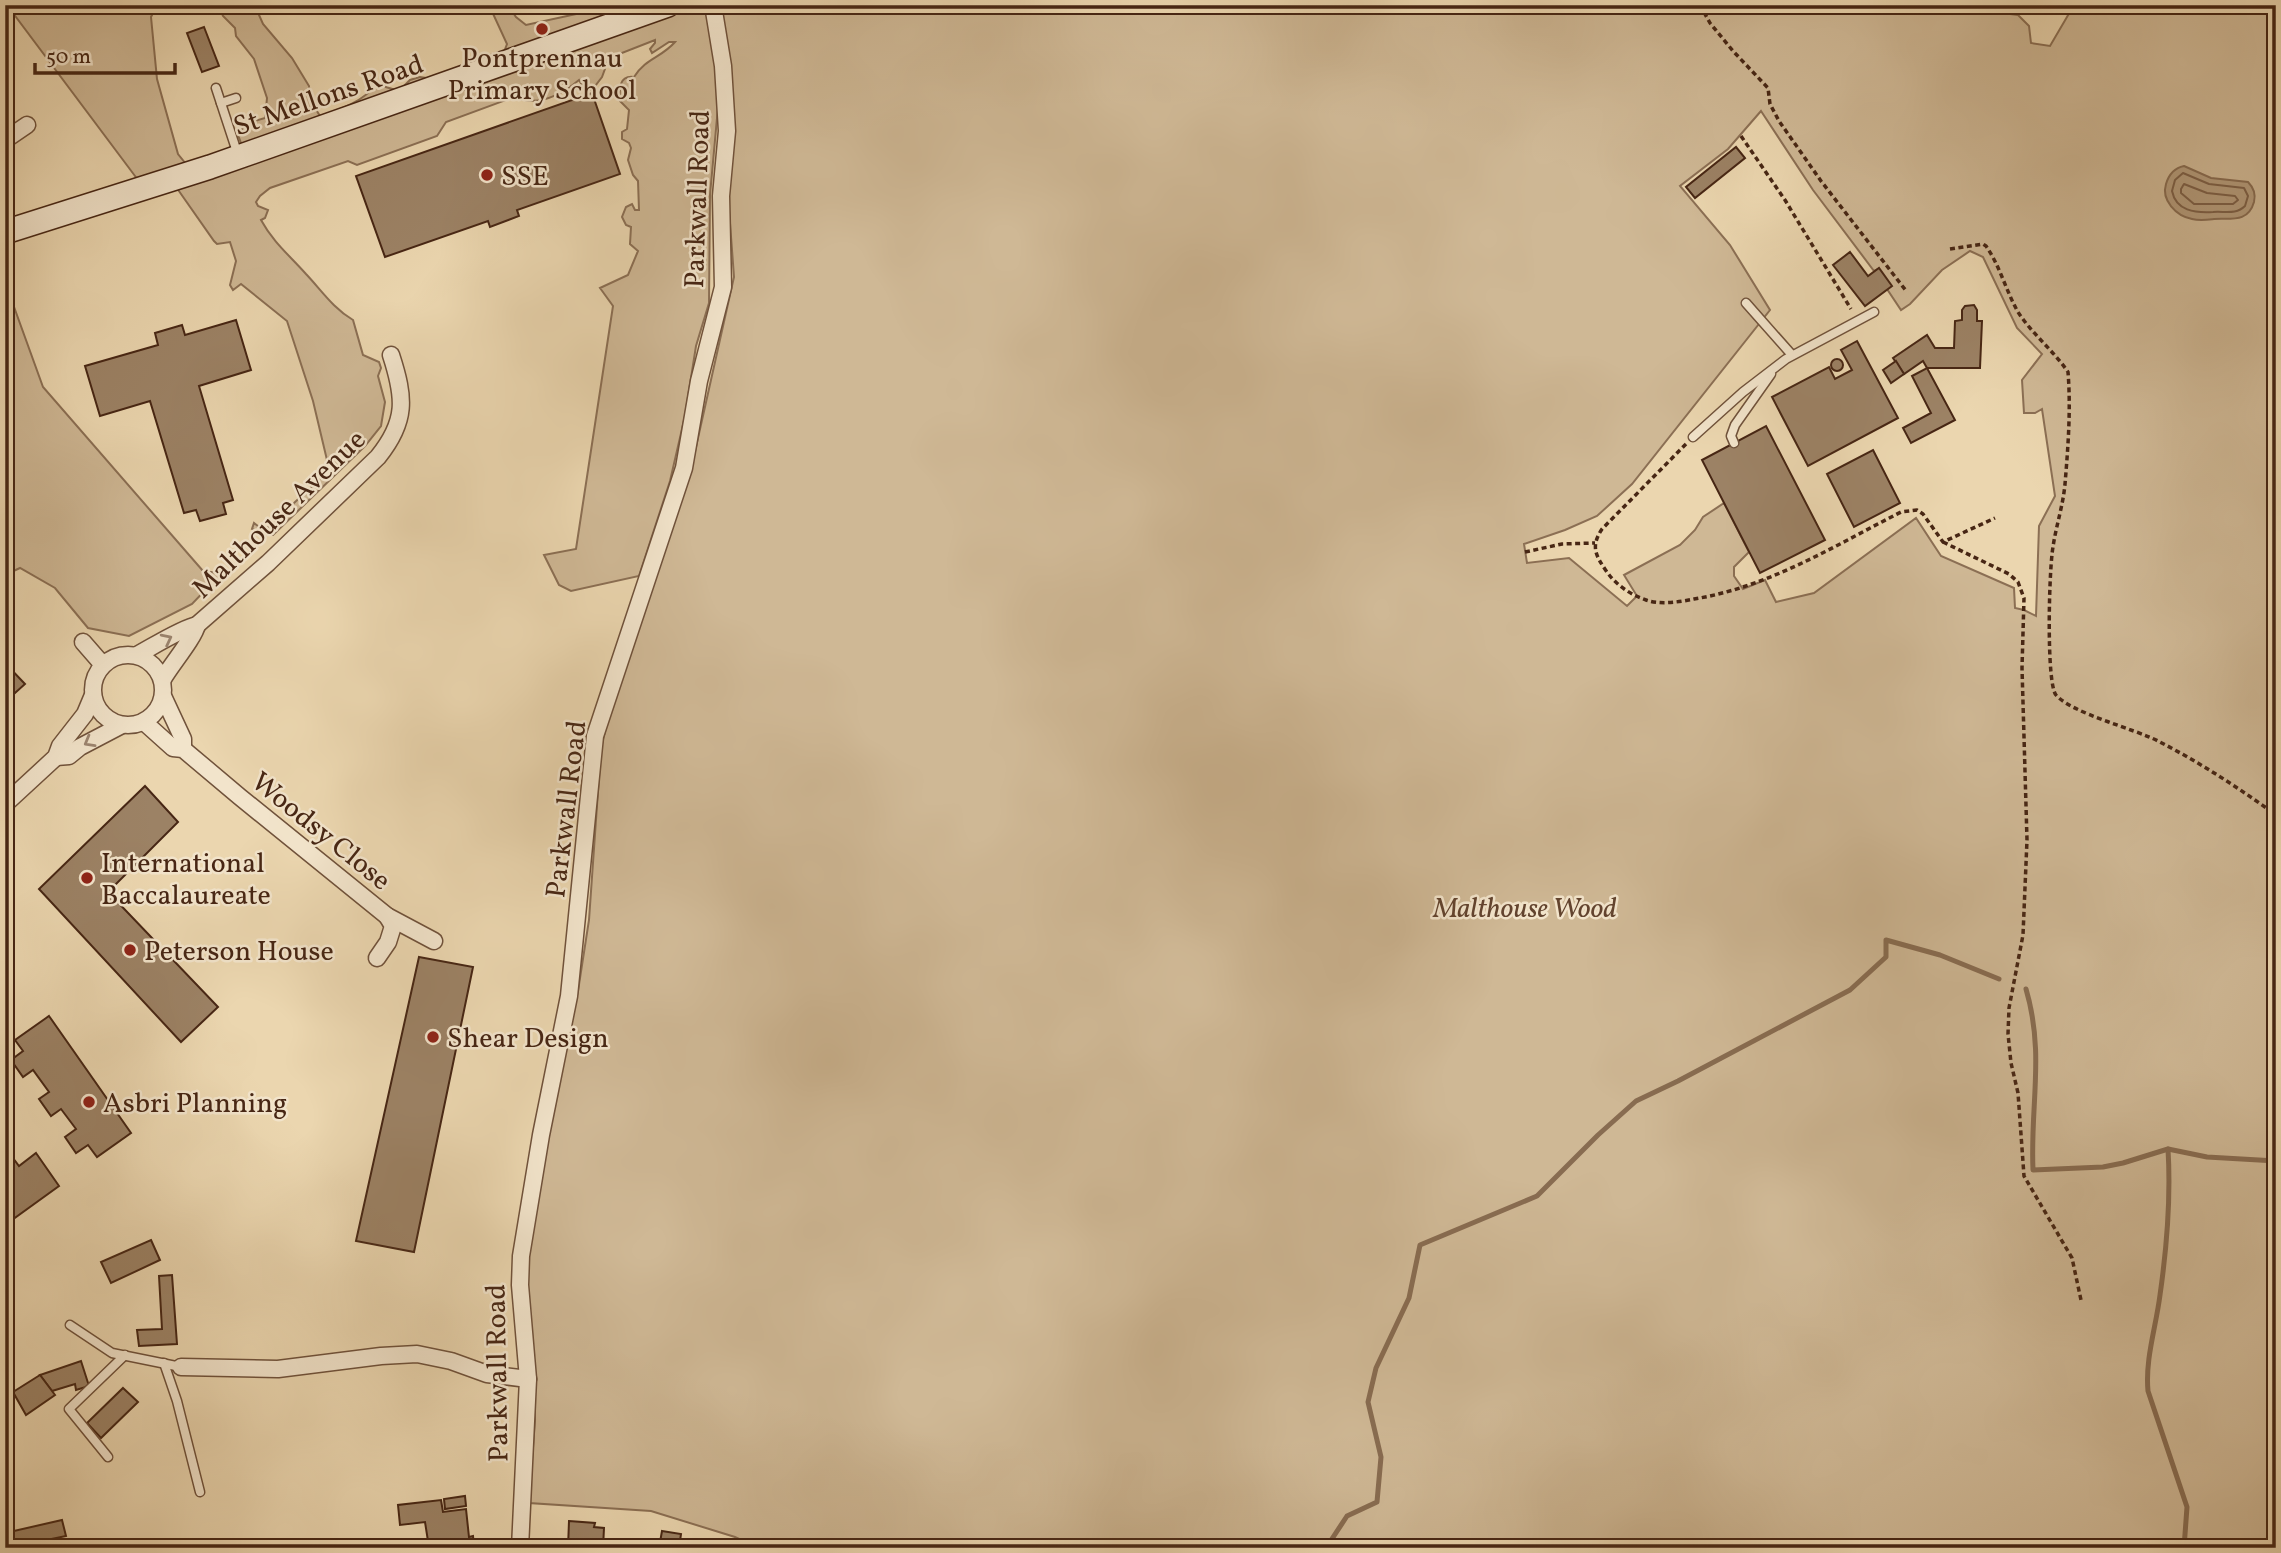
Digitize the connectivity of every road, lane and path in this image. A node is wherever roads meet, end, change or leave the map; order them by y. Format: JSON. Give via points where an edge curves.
{"nodes":[{"id":1,"x":668,"y":5,"type":"edge"},
{"id":2,"x":713,"y":5,"type":"edge"},
{"id":3,"x":1700,"y":5,"type":"edge"},
{"id":4,"x":216,"y":88,"type":"dead end"},
{"id":5,"x":236,"y":98,"type":"dead end"},
{"id":6,"x":221,"y":103,"type":"junction"},
{"id":7,"x":27,"y":125,"type":"dead end"},
{"id":8,"x":1741,"y":136,"type":"dead end"},
{"id":9,"x":5,"y":140,"type":"edge"},
{"id":10,"x":239,"y":157,"type":"junction"},
{"id":11,"x":5,"y":232,"type":"edge"},
{"id":12,"x":1950,"y":249,"type":"dead end"},
{"id":13,"x":1907,"y":292,"type":"dead end"},
{"id":14,"x":1746,"y":303,"type":"dead end"},
{"id":15,"x":1874,"y":312,"type":"dead end"},
{"id":16,"x":1858,"y":320,"type":"junction"},
{"id":17,"x":391,"y":355,"type":"dead end"},
{"id":18,"x":1792,"y":355,"type":"junction"},
{"id":19,"x":1777,"y":365,"type":"junction"},
{"id":20,"x":1693,"y":437,"type":"joint"},
{"id":21,"x":1734,"y":443,"type":"dead end"},
{"id":22,"x":1995,"y":518,"type":"dead end"},
{"id":23,"x":1595,"y":542,"type":"junction"},
{"id":24,"x":1943,"y":542,"type":"junction"},
{"id":25,"x":1525,"y":552,"type":"dead end"},
{"id":26,"x":197,"y":625,"type":"junction"},
{"id":27,"x":83,"y":642,"type":"dead end"},
{"id":28,"x":136,"y":655,"type":"junction"},
{"id":29,"x":103,"y":665,"type":"junction"},
{"id":30,"x":163,"y":679,"type":"junction"},
{"id":31,"x":93,"y":695,"type":"junction"},
{"id":32,"x":163,"y":696,"type":"junction"},
{"id":33,"x":144,"y":722,"type":"junction"},
{"id":34,"x":122,"y":724,"type":"junction"},
{"id":35,"x":183,"y":749,"type":"junction"},
{"id":36,"x":56,"y":757,"type":"junction"},
{"id":37,"x":5,"y":804,"type":"edge"},
{"id":38,"x":2276,"y":815,"type":"edge"},
{"id":39,"x":387,"y":916,"type":"junction"},
{"id":40,"x":434,"y":942,"type":"dead end"},
{"id":41,"x":377,"y":958,"type":"dead end"},
{"id":42,"x":2081,"y":1300,"type":"dead end"},
{"id":43,"x":71,"y":1325,"type":"dead end"},
{"id":44,"x":125,"y":1355,"type":"junction"},
{"id":45,"x":164,"y":1363,"type":"junction"},
{"id":46,"x":181,"y":1367,"type":"joint"},
{"id":47,"x":528,"y":1379,"type":"junction"},
{"id":48,"x":108,"y":1457,"type":"dead end"},
{"id":49,"x":200,"y":1492,"type":"dead end"},
{"id":50,"x":520,"y":1548,"type":"edge"}],
"edges":[{"from":1,"to":10,"type":"main road","name":"St Mellons Road"},
{"from":2,"to":47,"type":"street","name":"Parkwall Road","via":[[727,131],[721,196],[723,287],[699,381],[684,468],[595,736],[569,996],[520,1255]]},
{"from":3,"to":13,"type":"path","via":[[1710,23],[1768,88],[1779,121]]},
{"from":4,"to":6,"type":"lane"},
{"from":5,"to":6,"type":"lane"},
{"from":6,"to":10,"type":"lane"},
{"from":7,"to":9,"type":"street"},
{"from":8,"to":16,"type":"path"},
{"from":10,"to":11,"type":"main road","name":"St Mellons Road"},
{"from":12,"to":38,"type":"path","via":[[1986,246],[2023,318],[2068,372],[2065,483],[2050,570],[2052,688],[2057,697],[2157,740]]},
{"from":14,"to":18,"type":"lane"},
{"from":15,"to":16,"type":"lane"},
{"from":16,"to":18,"type":"lane"},
{"from":17,"to":26,"type":"street","name":"Malthouse Avenue","via":[[402,399],[391,441],[278,553]]},
{"from":18,"to":19,"type":"lane"},
{"from":19,"to":20,"type":"lane"},
{"from":19,"to":21,"type":"lane","via":[[1735,425]]},
{"from":20,"to":23,"type":"path","via":[[1602,529]]},
{"from":22,"to":24,"type":"path"},
{"from":23,"to":24,"type":"path","via":[[1600,561],[1628,592],[1648,601],[1676,602],[1765,580],[1900,512],[1923,514]]},
{"from":23,"to":25,"type":"path"},
{"from":24,"to":42,"type":"path","via":[[2009,574],[2024,598],[2023,935],[2008,1034],[2024,1177],[2072,1258]]},
{"from":28,"to":26,"type":"street","name":"Malthouse Avenue","one_way":true},
{"from":26,"to":30,"type":"street","name":"Malthouse Avenue","via":[[195,635]]},
{"from":27,"to":29,"type":"street"},
{"from":28,"to":29,"type":"street","via":[[124,654]]},
{"from":28,"to":30,"type":"street","via":[[148,659]]},
{"from":29,"to":31,"type":"street"},
{"from":30,"to":32,"type":"street"},
{"from":31,"to":34,"type":"street","via":[[102,716]]},
{"from":31,"to":36,"type":"street"},
{"from":32,"to":33,"type":"street","via":[[153,716]]},
{"from":32,"to":35,"type":"street","via":[[183,739]]},
{"from":33,"to":34,"type":"street"},
{"from":33,"to":35,"type":"street","name":"Woodsy Close","via":[[173,748]]},
{"from":34,"to":36,"type":"street","one_way":true,"via":[[69,756]]},
{"from":35,"to":39,"type":"street","name":"Woodsy Close"},
{"from":36,"to":37,"type":"street"},
{"from":39,"to":40,"type":"street","name":"Woodsy Close"},
{"from":39,"to":41,"type":"street","via":[[393,926]]},
{"from":43,"to":44,"type":"lane","via":[[112,1353]]},
{"from":44,"to":45,"type":"lane"},
{"from":44,"to":48,"type":"lane","via":[[69,1409]]},
{"from":45,"to":46,"type":"lane"},
{"from":45,"to":49,"type":"lane"},
{"from":46,"to":47,"type":"street","via":[[278,1368],[417,1354],[488,1374]]},
{"from":47,"to":50,"type":"street","name":"Parkwall Road"}]}
